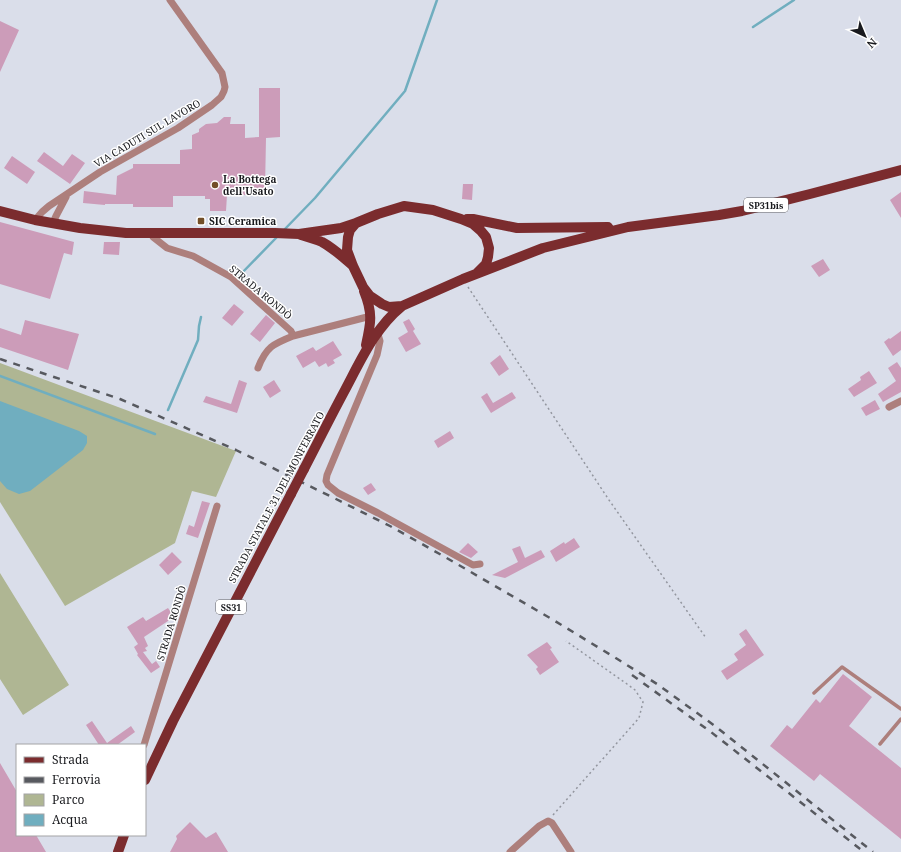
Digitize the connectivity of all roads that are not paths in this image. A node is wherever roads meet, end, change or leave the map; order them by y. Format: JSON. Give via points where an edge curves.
{"nodes":[{"id":1,"x":170,"y":0,"type":"edge"},
{"id":2,"x":901,"y":170,"type":"edge"},
{"id":3,"x":67,"y":195,"type":"junction"},
{"id":4,"x":0,"y":211,"type":"edge"},
{"id":5,"x":461,"y":219,"type":"junction"},
{"id":6,"x":35,"y":220,"type":"junction"},
{"id":7,"x":53,"y":223,"type":"junction"},
{"id":8,"x":356,"y":223,"type":"junction"},
{"id":9,"x":628,"y":227,"type":"junction"},
{"id":10,"x":153,"y":233,"type":"junction"},
{"id":11,"x":295,"y":234,"type":"junction"},
{"id":12,"x":353,"y":266,"type":"junction"},
{"id":13,"x":476,"y":274,"type":"junction"},
{"id":14,"x":363,"y":287,"type":"junction"},
{"id":15,"x":402,"y":306,"type":"junction"},
{"id":16,"x":371,"y":319,"type":"junction"},
{"id":17,"x":378,"y":332,"type":"junction"},
{"id":18,"x":293,"y":336,"type":"junction"},
{"id":19,"x":364,"y":354,"type":"junction"},
{"id":20,"x":258,"y":368,"type":"dead end"},
{"id":21,"x":901,"y":401,"type":"edge"},
{"id":22,"x":889,"y":407,"type":"dead end"},
{"id":23,"x":217,"y":506,"type":"dead end"},
{"id":24,"x":480,"y":564,"type":"dead end"},
{"id":25,"x":814,"y":693,"type":"dead end"},
{"id":26,"x":901,"y":709,"type":"edge"},
{"id":27,"x":901,"y":719,"type":"edge"},
{"id":28,"x":144,"y":744,"type":"edge"},
{"id":29,"x":880,"y":744,"type":"dead end"},
{"id":30,"x":146,"y":778,"type":"edge"},
{"id":31,"x":124,"y":836,"type":"edge"},
{"id":32,"x":118,"y":852,"type":"edge"},
{"id":33,"x":510,"y":852,"type":"edge"},
{"id":34,"x":571,"y":852,"type":"edge"}],
"edges":[{"from":1,"to":3,"type":"street","name":"VIA CADUTI SUL LAVORO","via":[[222,73],[225,87],[221,97],[178,128],[100,172]]},
{"from":2,"to":9,"type":"main road","number":"SP31bis","via":[[742,211]]},
{"from":3,"to":6,"type":"street","name":"VIA CADUTI SUL LAVORO","via":[[49,206]]},
{"from":3,"to":7,"type":"street","name":"VIA CADUTI SUL LAVORO"},
{"from":4,"to":6,"type":"main road"},
{"from":5,"to":8,"type":"main road","via":[[433,210],[404,206]]},
{"from":5,"to":9,"type":"main road","number":"SP31bis","via":[[517,228]]},
{"from":5,"to":13,"type":"main road","via":[[473,224],[488,242],[486,264]]},
{"from":6,"to":7,"type":"main road"},
{"from":7,"to":10,"type":"main road","via":[[118,232]]},
{"from":8,"to":11,"type":"main road","via":[[341,228]]},
{"from":8,"to":12,"type":"main road","via":[[350,230],[347,244]]},
{"from":9,"to":13,"type":"main road","number":"SP31bis","via":[[543,248]]},
{"from":10,"to":11,"type":"main road"},
{"from":10,"to":18,"type":"street","name":"STRADA RONDÒ","via":[[153,237],[167,248],[193,256],[231,277],[291,331]]},
{"from":11,"to":12,"type":"main road","via":[[322,242]]},
{"from":12,"to":14,"type":"main road"},
{"from":13,"to":15,"type":"main road"},
{"from":14,"to":15,"type":"main road","via":[[370,296],[382,304],[389,307]]},
{"from":14,"to":16,"type":"main road","name":"STRADA STATALE 31 DEL MONFERRATO","number":"SS31"},
{"from":15,"to":17,"type":"main road","name":"STRADA STATALE 31 DEL MONFERRATO","number":"SS31"},
{"from":16,"to":17,"type":"street"},
{"from":16,"to":18,"type":"street"},
{"from":16,"to":19,"type":"main road","name":"STRADA STATALE 31 DEL MONFERRATO","number":"SS31"},
{"from":17,"to":19,"type":"main road","name":"STRADA STATALE 31 DEL MONFERRATO","number":"SS31"},
{"from":17,"to":24,"type":"street","via":[[380,341],[377,355],[326,481],[338,494],[473,565]]},
{"from":18,"to":20,"type":"street","via":[[269,348]]},
{"from":19,"to":30,"type":"main road","name":"STRADA STATALE 31 DEL MONFERRATO","number":"SS31","bridge":true,"via":[[173,721]]},
{"from":21,"to":22,"type":"street"},
{"from":23,"to":28,"type":"street","name":"STRADA RONDÒ"},
{"from":25,"to":26,"type":"lane","via":[[842,667]]},
{"from":27,"to":29,"type":"lane"},
{"from":31,"to":32,"type":"main road"},
{"from":33,"to":34,"type":"street","via":[[548,821],[552,823]]}]}
